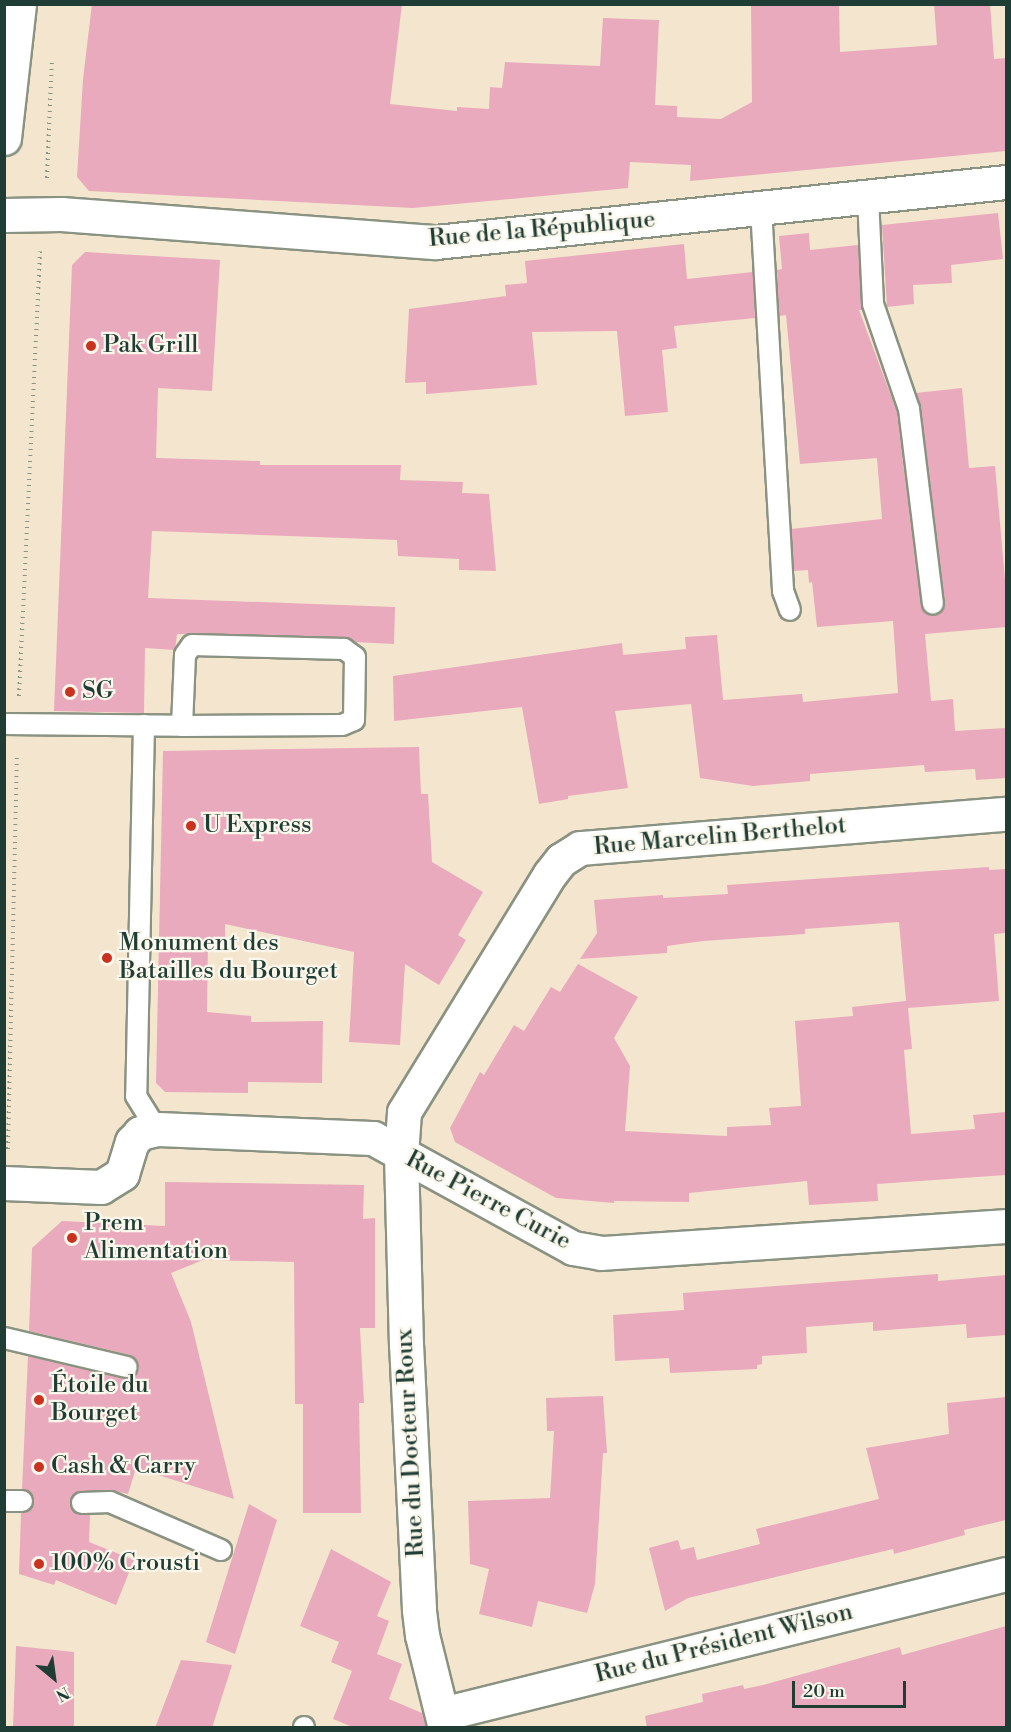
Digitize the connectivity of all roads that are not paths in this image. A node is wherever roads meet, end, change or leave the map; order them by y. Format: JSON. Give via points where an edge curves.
{"nodes":[{"id":1,"x":20,"y":4,"type":"edge"},
{"id":2,"x":4,"y":138,"type":"edge"},
{"id":3,"x":1006,"y":182,"type":"edge"},
{"id":4,"x":868,"y":197,"type":"junction"},
{"id":5,"x":761,"y":208,"type":"junction"},
{"id":6,"x":4,"y":215,"type":"edge"},
{"id":7,"x":933,"y":604,"type":"dead end"},
{"id":8,"x":790,"y":610,"type":"dead end"},
{"id":9,"x":4,"y":724,"type":"edge"},
{"id":10,"x":144,"y":725,"type":"junction"},
{"id":11,"x":182,"y":726,"type":"junction"},
{"id":12,"x":1006,"y":814,"type":"edge"},
{"id":13,"x":157,"y":1129,"type":"junction"},
{"id":14,"x":401,"y":1155,"type":"junction"},
{"id":15,"x":4,"y":1183,"type":"edge"},
{"id":16,"x":1006,"y":1226,"type":"edge"},
{"id":17,"x":4,"y":1338,"type":"edge"},
{"id":18,"x":127,"y":1367,"type":"dead end"},
{"id":19,"x":82,"y":1503,"type":"dead end"},
{"id":20,"x":221,"y":1550,"type":"dead end"},
{"id":21,"x":1006,"y":1574,"type":"edge"},
{"id":22,"x":444,"y":1721,"type":"edge"}],
"edges":[{"from":1,"to":2,"type":"street"},
{"from":3,"to":4,"type":"street","name":"Rue de la République"},
{"from":4,"to":5,"type":"street","name":"Rue de la République"},
{"from":4,"to":7,"type":"lane","via":[[873,304],[909,409]]},
{"from":5,"to":6,"type":"street","name":"Rue de la République","via":[[435,243],[61,214]]},
{"from":5,"to":8,"type":"lane","via":[[783,591]]},
{"from":9,"to":10,"type":"lane"},
{"from":10,"to":11,"type":"lane"},
{"from":10,"to":13,"type":"lane","via":[[136,1096]]},
{"from":11,"to":11,"type":"lane","via":[[342,725],[354,720],[355,657],[344,649],[192,645],[185,655]]},
{"from":12,"to":14,"type":"street","name":"Rue Marcelin Berthelot","via":[[580,849],[561,860],[550,874],[404,1112]]},
{"from":13,"to":14,"type":"street","name":"Rue Pierre Curie","via":[[373,1138]]},
{"from":13,"to":15,"type":"street","via":[[140,1133],[132,1142],[122,1174],[100,1187]]},
{"from":14,"to":16,"type":"street","name":"Rue Pierre Curie","via":[[573,1248],[601,1253]]},
{"from":14,"to":22,"type":"street","name":"Rue du Docteur Roux","via":[[419,1609]]},
{"from":17,"to":18,"type":"lane"},
{"from":19,"to":20,"type":"lane","via":[[110,1502]]},
{"from":21,"to":22,"type":"street","name":"Rue du Président Wilson"}]}
